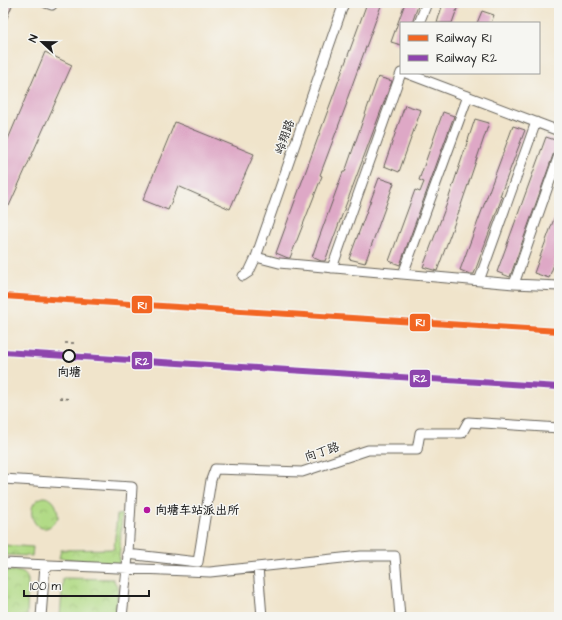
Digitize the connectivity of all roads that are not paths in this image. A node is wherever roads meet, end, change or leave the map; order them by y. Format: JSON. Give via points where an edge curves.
{"nodes":[{"id":1,"x":344,"y":3,"type":"edge"},
{"id":2,"x":427,"y":3,"type":"edge"},
{"id":3,"x":420,"y":22,"type":"edge"},
{"id":4,"x":401,"y":74,"type":"edge"},
{"id":5,"x":409,"y":74,"type":"edge"},
{"id":6,"x":468,"y":96,"type":"junction"},
{"id":7,"x":536,"y":122,"type":"junction"},
{"id":8,"x":559,"y":131,"type":"edge"},
{"id":9,"x":559,"y":155,"type":"edge"},
{"id":10,"x":256,"y":257,"type":"junction"},
{"id":11,"x":332,"y":268,"type":"junction"},
{"id":12,"x":403,"y":274,"type":"junction"},
{"id":13,"x":243,"y":276,"type":"dead end"},
{"id":14,"x":479,"y":281,"type":"junction"},
{"id":15,"x":514,"y":284,"type":"junction"},
{"id":16,"x":559,"y":286,"type":"edge"},
{"id":17,"x":559,"y":428,"type":"edge"},
{"id":18,"x":3,"y":479,"type":"edge"},
{"id":19,"x":127,"y":554,"type":"junction"},
{"id":20,"x":3,"y":563,"type":"edge"},
{"id":21,"x":45,"y":565,"type":"junction"},
{"id":22,"x":258,"y":567,"type":"junction"},
{"id":23,"x":127,"y":569,"type":"junction"},
{"id":24,"x":42,"y":617,"type":"edge"},
{"id":25,"x":122,"y":617,"type":"edge"},
{"id":26,"x":262,"y":617,"type":"edge"},
{"id":27,"x":400,"y":617,"type":"edge"}],
"edges":[{"from":1,"to":10,"type":"street","name":"岭翔路"},
{"from":2,"to":3,"type":"street"},
{"from":4,"to":11,"type":"street"},
{"from":5,"to":6,"type":"street"},
{"from":6,"to":7,"type":"street"},
{"from":6,"to":12,"type":"street"},
{"from":7,"to":8,"type":"street"},
{"from":7,"to":14,"type":"street"},
{"from":9,"to":15,"type":"street"},
{"from":10,"to":11,"type":"street","via":[[279,263]]},
{"from":10,"to":13,"type":"street","name":"岭翔路","via":[[249,272]]},
{"from":11,"to":12,"type":"street"},
{"from":12,"to":14,"type":"street"},
{"from":14,"to":15,"type":"street"},
{"from":15,"to":16,"type":"street"},
{"from":17,"to":19,"type":"street","name":"向丁路","via":[[468,422],[462,433],[420,433],[417,450],[368,450],[302,472],[215,469],[198,562]]},
{"from":18,"to":19,"type":"street","via":[[132,487]]},
{"from":19,"to":23,"type":"street"},
{"from":20,"to":21,"type":"street"},
{"from":21,"to":23,"type":"street"},
{"from":21,"to":24,"type":"street"},
{"from":22,"to":23,"type":"street","via":[[210,572]]},
{"from":22,"to":26,"type":"street"},
{"from":22,"to":27,"type":"street","via":[[362,556],[395,556]]},
{"from":23,"to":25,"type":"street"}]}
